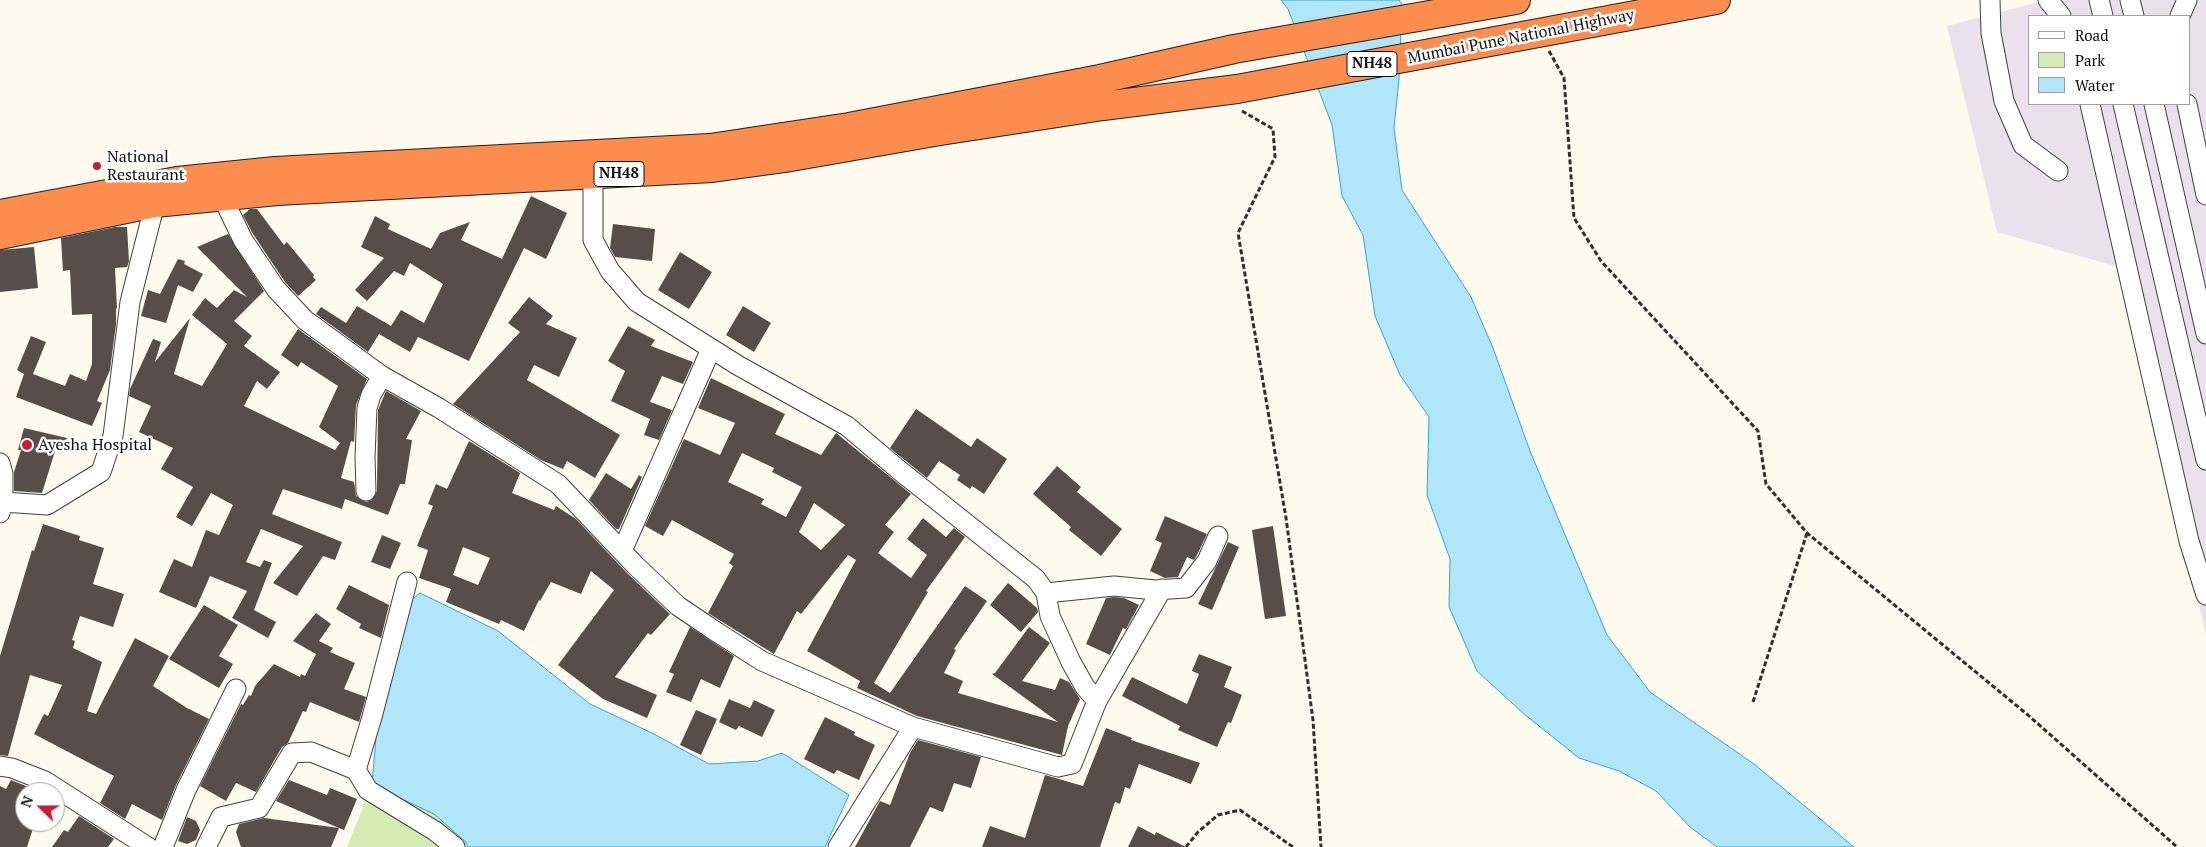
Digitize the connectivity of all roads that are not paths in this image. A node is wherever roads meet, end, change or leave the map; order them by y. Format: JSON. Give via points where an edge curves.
{"nodes":[{"id":1,"x":1716,"y":0,"type":"edge"},
{"id":2,"x":1990,"y":0,"type":"edge"},
{"id":3,"x":2048,"y":0,"type":"edge"},
{"id":4,"x":2099,"y":0,"type":"edge"},
{"id":5,"x":2130,"y":0,"type":"edge"},
{"id":6,"x":2187,"y":0,"type":"edge"},
{"id":7,"x":1508,"y":1,"type":"edge"},
{"id":8,"x":2060,"y":15,"type":"edge"},
{"id":9,"x":2103,"y":15,"type":"edge"},
{"id":10,"x":2134,"y":15,"type":"edge"},
{"id":11,"x":2180,"y":15,"type":"edge"},
{"id":12,"x":2090,"y":105,"type":"edge"},
{"id":13,"x":2123,"y":105,"type":"edge"},
{"id":14,"x":2154,"y":105,"type":"edge"},
{"id":15,"x":2187,"y":105,"type":"edge"},
{"id":16,"x":593,"y":165,"type":"junction"},
{"id":17,"x":2058,"y":172,"type":"dead end"},
{"id":18,"x":217,"y":187,"type":"junction"},
{"id":19,"x":2206,"y":195,"type":"edge"},
{"id":20,"x":155,"y":203,"type":"junction"},
{"id":21,"x":0,"y":214,"type":"edge"},
{"id":22,"x":0,"y":235,"type":"edge"},
{"id":23,"x":2206,"y":332,"type":"edge"},
{"id":24,"x":712,"y":349,"type":"junction"},
{"id":25,"x":382,"y":376,"type":"junction"},
{"id":26,"x":2206,"y":460,"type":"edge"},
{"id":27,"x":0,"y":463,"type":"edge"},
{"id":28,"x":366,"y":491,"type":"dead end"},
{"id":29,"x":2,"y":508,"type":"edge"},
{"id":30,"x":1218,"y":536,"type":"dead end"},
{"id":31,"x":622,"y":551,"type":"junction"},
{"id":32,"x":407,"y":582,"type":"dead end"},
{"id":33,"x":1162,"y":589,"type":"junction"},
{"id":34,"x":1046,"y":593,"type":"junction"},
{"id":35,"x":2206,"y":595,"type":"edge"},
{"id":36,"x":236,"y":689,"type":"dead end"},
{"id":37,"x":1097,"y":701,"type":"junction"},
{"id":38,"x":913,"y":727,"type":"junction"},
{"id":39,"x":0,"y":766,"type":"edge"},
{"id":40,"x":356,"y":770,"type":"junction"},
{"id":41,"x":148,"y":847,"type":"edge"},
{"id":42,"x":164,"y":847,"type":"edge"},
{"id":43,"x":206,"y":847,"type":"edge"},
{"id":44,"x":455,"y":847,"type":"edge"},
{"id":45,"x":838,"y":847,"type":"edge"}],
"edges":[{"from":1,"to":16,"type":"highway","name":"Mumbai Pune National Highway","number":"NH48","via":[[1224,91],[949,129],[785,158],[712,168]]},
{"from":2,"to":17,"type":"street","via":[[1991,33],[2004,100],[2023,145]]},
{"from":3,"to":8,"type":"street"},
{"from":4,"to":9,"type":"street"},
{"from":5,"to":10,"type":"street"},
{"from":6,"to":11,"type":"street"},
{"from":7,"to":16,"type":"highway","number":"NH48","via":[[1234,49],[839,129]]},
{"from":12,"to":35,"type":"street","via":[[2189,541]]},
{"from":13,"to":26,"type":"street"},
{"from":14,"to":23,"type":"street"},
{"from":15,"to":19,"type":"street"},
{"from":16,"to":18,"type":"highway","number":"NH48","via":[[418,185]]},
{"from":16,"to":24,"type":"street","via":[[593,240],[610,272],[637,302]]},
{"from":18,"to":20,"type":"highway","number":"NH48"},
{"from":18,"to":21,"type":"highway","number":"NH48","via":[[177,181]]},
{"from":18,"to":25,"type":"street","via":[[243,240],[276,289],[305,320]]},
{"from":20,"to":22,"type":"highway","number":"NH48"},
{"from":20,"to":29,"type":"street","via":[[130,302],[112,436],[101,472],[47,505]]},
{"from":24,"to":31,"type":"street"},
{"from":24,"to":34,"type":"street","via":[[847,426],[1036,579]]},
{"from":25,"to":28,"type":"street","via":[[367,408]]},
{"from":25,"to":31,"type":"street","via":[[558,484]]},
{"from":27,"to":29,"type":"street","via":[[4,474]]},
{"from":30,"to":33,"type":"street","via":[[1208,561],[1186,588]]},
{"from":31,"to":38,"type":"street","via":[[678,606],[762,661]]},
{"from":32,"to":40,"type":"street"},
{"from":33,"to":34,"type":"street","via":[[1114,586]]},
{"from":33,"to":37,"type":"street"},
{"from":34,"to":37,"type":"street","via":[[1050,616],[1071,662]]},
{"from":36,"to":42,"type":"street","via":[[186,790]]},
{"from":37,"to":38,"type":"street","via":[[1072,764],[1065,767]]},
{"from":38,"to":45,"type":"street"},
{"from":39,"to":41,"type":"street","via":[[45,781]]},
{"from":40,"to":43,"type":"street","via":[[311,752],[292,753],[259,808],[221,817]]},
{"from":40,"to":44,"type":"street","via":[[368,790],[435,830]]}]}
